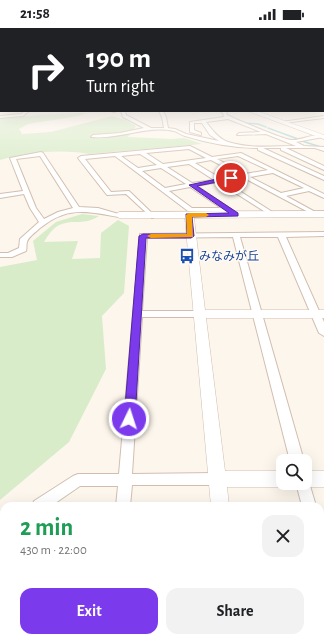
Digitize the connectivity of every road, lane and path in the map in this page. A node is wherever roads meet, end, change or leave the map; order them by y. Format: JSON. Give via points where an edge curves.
{"nodes":[{"id":1,"x":130,"y":119,"type":"edge"},
{"id":2,"x":164,"y":119,"type":"edge"},
{"id":3,"x":218,"y":119,"type":"edge"},
{"id":4,"x":230,"y":119,"type":"edge"},
{"id":5,"x":273,"y":119,"type":"edge"},
{"id":6,"x":310,"y":119,"type":"edge"},
{"id":7,"x":204,"y":122,"type":"junction"},
{"id":8,"x":283,"y":122,"type":"junction"},
{"id":9,"x":149,"y":128,"type":"junction"},
{"id":10,"x":159,"y":129,"type":"junction"},
{"id":11,"x":166,"y":129,"type":"junction"},
{"id":12,"x":268,"y":132,"type":"junction"},
{"id":13,"x":212,"y":133,"type":"junction"},
{"id":14,"x":199,"y":134,"type":"junction"},
{"id":15,"x":93,"y":136,"type":"dead end"},
{"id":16,"x":156,"y":136,"type":"dead end"},
{"id":17,"x":193,"y":136,"type":"junction"},
{"id":18,"x":323,"y":137,"type":"edge"},
{"id":19,"x":292,"y":142,"type":"junction"},
{"id":20,"x":228,"y":144,"type":"junction"},
{"id":21,"x":252,"y":147,"type":"junction"},
{"id":22,"x":305,"y":147,"type":"junction"},
{"id":23,"x":281,"y":148,"type":"junction"},
{"id":24,"x":164,"y":149,"type":"junction"},
{"id":25,"x":324,"y":149,"type":"edge"},
{"id":26,"x":141,"y":152,"type":"junction"},
{"id":27,"x":239,"y":154,"type":"junction"},
{"id":28,"x":117,"y":155,"type":"junction"},
{"id":29,"x":213,"y":159,"type":"junction"},
{"id":30,"x":188,"y":163,"type":"junction"},
{"id":31,"x":164,"y":166,"type":"junction"},
{"id":32,"x":324,"y":168,"type":"edge"},
{"id":33,"x":138,"y":170,"type":"junction"},
{"id":34,"x":273,"y":171,"type":"junction"},
{"id":35,"x":324,"y":174,"type":"edge"},
{"id":36,"x":317,"y":175,"type":"junction"},
{"id":37,"x":244,"y":176,"type":"junction"},
{"id":38,"x":324,"y":178,"type":"edge"},
{"id":39,"x":218,"y":180,"type":"junction"},
{"id":40,"x":192,"y":185,"type":"junction"},
{"id":41,"x":308,"y":189,"type":"junction"},
{"id":42,"x":164,"y":190,"type":"junction"},
{"id":43,"x":27,"y":192,"type":"junction"},
{"id":44,"x":280,"y":195,"type":"junction"},
{"id":45,"x":0,"y":196,"type":"edge"},
{"id":46,"x":324,"y":196,"type":"edge"},
{"id":47,"x":77,"y":209,"type":"junction"},
{"id":48,"x":232,"y":212,"type":"junction"},
{"id":49,"x":272,"y":214,"type":"junction"},
{"id":50,"x":320,"y":214,"type":"edge"},
{"id":51,"x":119,"y":215,"type":"joint"},
{"id":52,"x":189,"y":215,"type":"junction"},
{"id":53,"x":152,"y":216,"type":"junction"},
{"id":54,"x":42,"y":222,"type":"junction"},
{"id":55,"x":281,"y":234,"type":"junction"},
{"id":56,"x":324,"y":234,"type":"edge"},
{"id":57,"x":236,"y":235,"type":"junction"},
{"id":58,"x":191,"y":236,"type":"junction"},
{"id":59,"x":0,"y":255,"type":"edge"},
{"id":60,"x":137,"y":314,"type":"junction"},
{"id":61,"x":199,"y":314,"type":"junction"},
{"id":62,"x":258,"y":314,"type":"junction"},
{"id":63,"x":320,"y":314,"type":"edge"},
{"id":64,"x":324,"y":333,"type":"edge"},
{"id":65,"x":295,"y":454,"type":"edge"},
{"id":66,"x":324,"y":478,"type":"edge"},
{"id":67,"x":125,"y":479,"type":"junction"},
{"id":68,"x":217,"y":479,"type":"junction"},
{"id":69,"x":276,"y":479,"type":"edge"},
{"id":70,"x":312,"y":479,"type":"edge"},
{"id":71,"x":305,"y":490,"type":"edge"},
{"id":72,"x":45,"y":502,"type":"edge"},
{"id":73,"x":123,"y":502,"type":"edge"},
{"id":74,"x":220,"y":502,"type":"edge"},
{"id":75,"x":308,"y":502,"type":"edge"}],
"edges":[{"from":1,"to":9,"type":"street"},
{"from":2,"to":11,"type":"street"},
{"from":3,"to":7,"type":"street"},
{"from":4,"to":12,"type":"street"},
{"from":5,"to":8,"type":"main road"},
{"from":6,"to":8,"type":"street"},
{"from":7,"to":13,"type":"street"},
{"from":7,"to":14,"type":"street","via":[[192,122],[192,131]]},
{"from":8,"to":18,"type":"main road"},
{"from":9,"to":10,"type":"street"},
{"from":9,"to":15,"type":"street","via":[[125,134]]},
{"from":10,"to":11,"type":"street"},
{"from":10,"to":16,"type":"street"},
{"from":11,"to":17,"type":"street"},
{"from":12,"to":19,"type":"street"},
{"from":12,"to":21,"type":"street","via":[[238,133]]},
{"from":13,"to":14,"type":"street"},
{"from":13,"to":20,"type":"street"},
{"from":14,"to":17,"type":"street"},
{"from":17,"to":20,"type":"street"},
{"from":18,"to":19,"type":"street"},
{"from":19,"to":22,"type":"street"},
{"from":20,"to":21,"type":"street"},
{"from":21,"to":23,"type":"street"},
{"from":21,"to":27,"type":"street","via":[[230,148]]},
{"from":21,"to":36,"type":"street"},
{"from":22,"to":23,"type":"street"},
{"from":22,"to":25,"type":"street"},
{"from":23,"to":32,"type":"street"},
{"from":24,"to":26,"type":"street"},
{"from":24,"to":29,"type":"street","via":[[190,147]]},
{"from":24,"to":30,"type":"street"},
{"from":26,"to":28,"type":"street"},
{"from":26,"to":31,"type":"street"},
{"from":27,"to":29,"type":"street"},
{"from":27,"to":34,"type":"street"},
{"from":28,"to":33,"type":"street"},
{"from":28,"to":53,"type":"street","via":[[81,158],[109,194],[127,192]]},
{"from":29,"to":30,"type":"street"},
{"from":29,"to":37,"type":"street"},
{"from":30,"to":31,"type":"street"},
{"from":30,"to":39,"type":"street"},
{"from":31,"to":33,"type":"street"},
{"from":31,"to":40,"type":"street"},
{"from":33,"to":42,"type":"street"},
{"from":34,"to":37,"type":"street"},
{"from":34,"to":41,"type":"street"},
{"from":35,"to":36,"type":"street"},
{"from":36,"to":38,"type":"street"},
{"from":37,"to":39,"type":"street"},
{"from":37,"to":44,"type":"street"},
{"from":39,"to":40,"type":"street"},
{"from":39,"to":49,"type":"street"},
{"from":40,"to":42,"type":"street"},
{"from":40,"to":48,"type":"street"},
{"from":41,"to":44,"type":"street"},
{"from":41,"to":46,"type":"street"},
{"from":42,"to":48,"type":"street","via":[[190,210]]},
{"from":43,"to":45,"type":"street"},
{"from":43,"to":47,"type":"street","via":[[13,158],[42,154]]},
{"from":43,"to":54,"type":"street"},
{"from":44,"to":50,"type":"street"},
{"from":47,"to":51,"type":"street"},
{"from":47,"to":54,"type":"street"},
{"from":48,"to":49,"type":"street"},
{"from":48,"to":52,"type":"street"},
{"from":49,"to":50,"type":"street"},
{"from":51,"to":53,"type":"street"},
{"from":52,"to":53,"type":"street"},
{"from":52,"to":58,"type":"street"},
{"from":54,"to":59,"type":"street","via":[[22,241],[23,250]]},
{"from":55,"to":56,"type":"street"},
{"from":55,"to":57,"type":"street"},
{"from":55,"to":63,"type":"street"},
{"from":57,"to":58,"type":"street"},
{"from":57,"to":62,"type":"street"},
{"from":58,"to":60,"type":"street","via":[[143,236]]},
{"from":58,"to":61,"type":"street"},
{"from":60,"to":61,"type":"street"},
{"from":60,"to":67,"type":"street"},
{"from":61,"to":62,"type":"street"},
{"from":61,"to":68,"type":"street"},
{"from":62,"to":63,"type":"street"},
{"from":62,"to":65,"type":"street"},
{"from":63,"to":64,"type":"street"},
{"from":66,"to":70,"type":"street"},
{"from":67,"to":68,"type":"street"},
{"from":67,"to":72,"type":"street","via":[[78,480]]},
{"from":67,"to":73,"type":"street"},
{"from":68,"to":69,"type":"street"},
{"from":68,"to":74,"type":"street"},
{"from":71,"to":75,"type":"street"}]}
